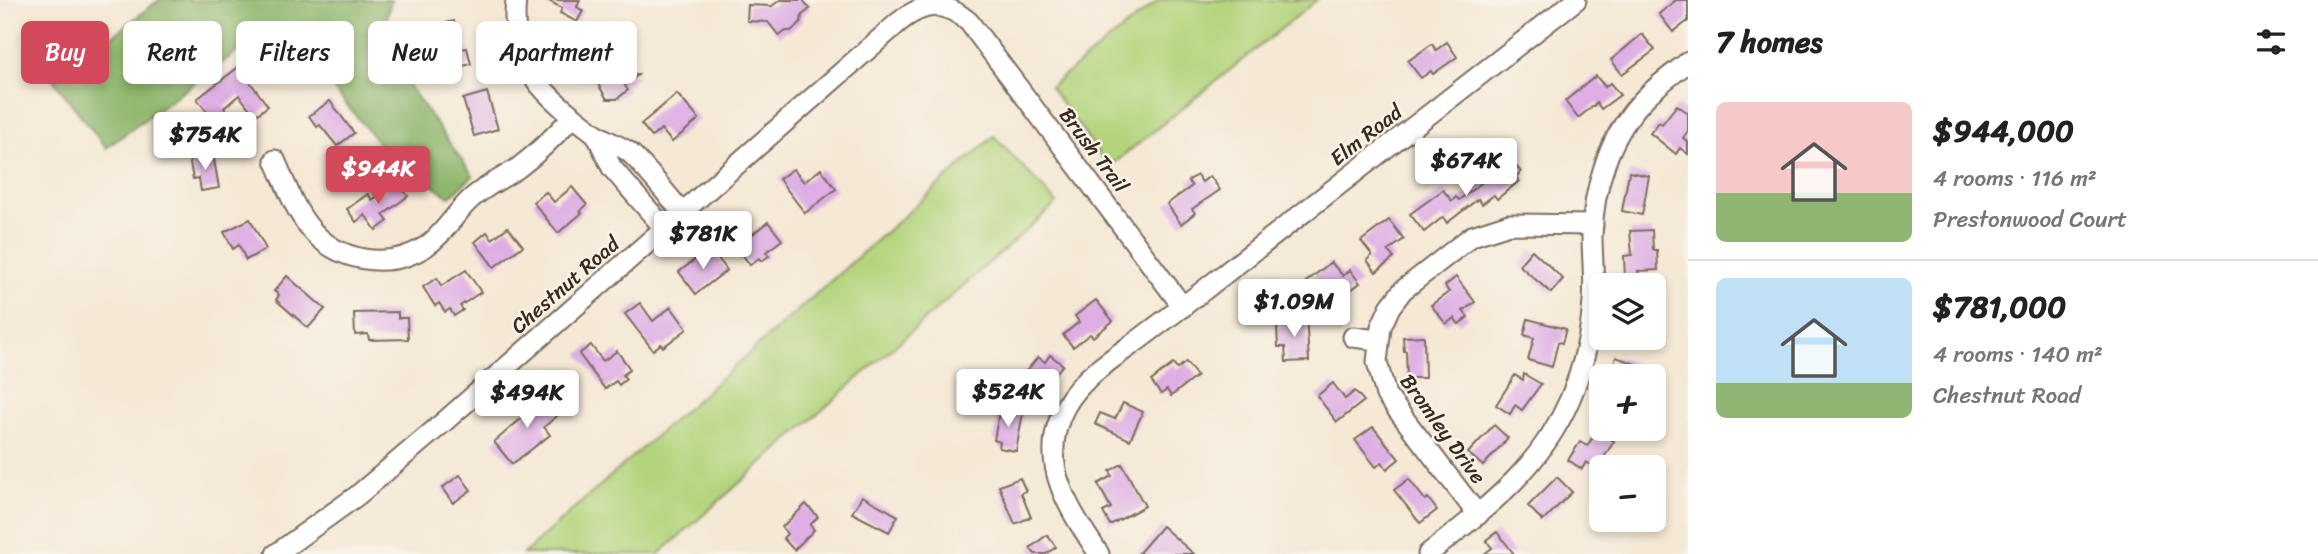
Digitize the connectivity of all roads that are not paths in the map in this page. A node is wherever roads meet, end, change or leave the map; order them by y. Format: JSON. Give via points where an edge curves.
{"nodes":[{"id":1,"x":516,"y":0,"type":"edge"},
{"id":2,"x":1576,"y":0,"type":"edge"},
{"id":3,"x":969,"y":22,"type":"joint"},
{"id":4,"x":1688,"y":62,"type":"edge"},
{"id":5,"x":573,"y":116,"type":"junction"},
{"id":6,"x":596,"y":134,"type":"junction"},
{"id":7,"x":275,"y":160,"type":"dead end"},
{"id":8,"x":682,"y":212,"type":"junction"},
{"id":9,"x":1593,"y":225,"type":"junction"},
{"id":10,"x":664,"y":228,"type":"junction"},
{"id":11,"x":1183,"y":307,"type":"junction"},
{"id":12,"x":1353,"y":337,"type":"dead end"},
{"id":13,"x":1377,"y":340,"type":"junction"},
{"id":14,"x":1478,"y":515,"type":"junction"},
{"id":15,"x":276,"y":554,"type":"edge"},
{"id":16,"x":1099,"y":554,"type":"edge"},
{"id":17,"x":1428,"y":554,"type":"edge"}],
"edges":[{"from":1,"to":5,"type":"street","via":[[515,29],[524,61],[542,90]]},
{"from":2,"to":11,"type":"street","name":"Elm Road"},
{"from":3,"to":8,"type":"street","name":"Chestnut Road","via":[[961,13],[940,5],[910,13]]},
{"from":3,"to":11,"type":"street","name":"Brush Trail"},
{"from":4,"to":9,"type":"street","via":[[1642,101],[1620,132],[1598,187]]},
{"from":5,"to":6,"type":"street"},
{"from":5,"to":7,"type":"street","via":[[531,157],[472,197],[434,240],[395,259],[352,257],[324,242],[302,217]]},
{"from":6,"to":8,"type":"street","via":[[629,153]]},
{"from":6,"to":10,"type":"street","via":[[612,168]]},
{"from":8,"to":10,"type":"street","name":"Chestnut Road"},
{"from":9,"to":13,"type":"street","name":"Bromley Drive","via":[[1509,224],[1472,236],[1403,290],[1385,316]]},
{"from":9,"to":14,"type":"street","via":[[1592,316],[1569,400],[1536,458]]},
{"from":10,"to":15,"type":"street","name":"Chestnut Road","via":[[358,495]]},
{"from":11,"to":16,"type":"street","name":"Elm Road","via":[[1090,376],[1075,390],[1059,419],[1054,452],[1060,488]]},
{"from":12,"to":13,"type":"street"},
{"from":13,"to":14,"type":"street","name":"Bromley Drive","via":[[1377,362],[1386,395]]},
{"from":14,"to":17,"type":"street"}]}
